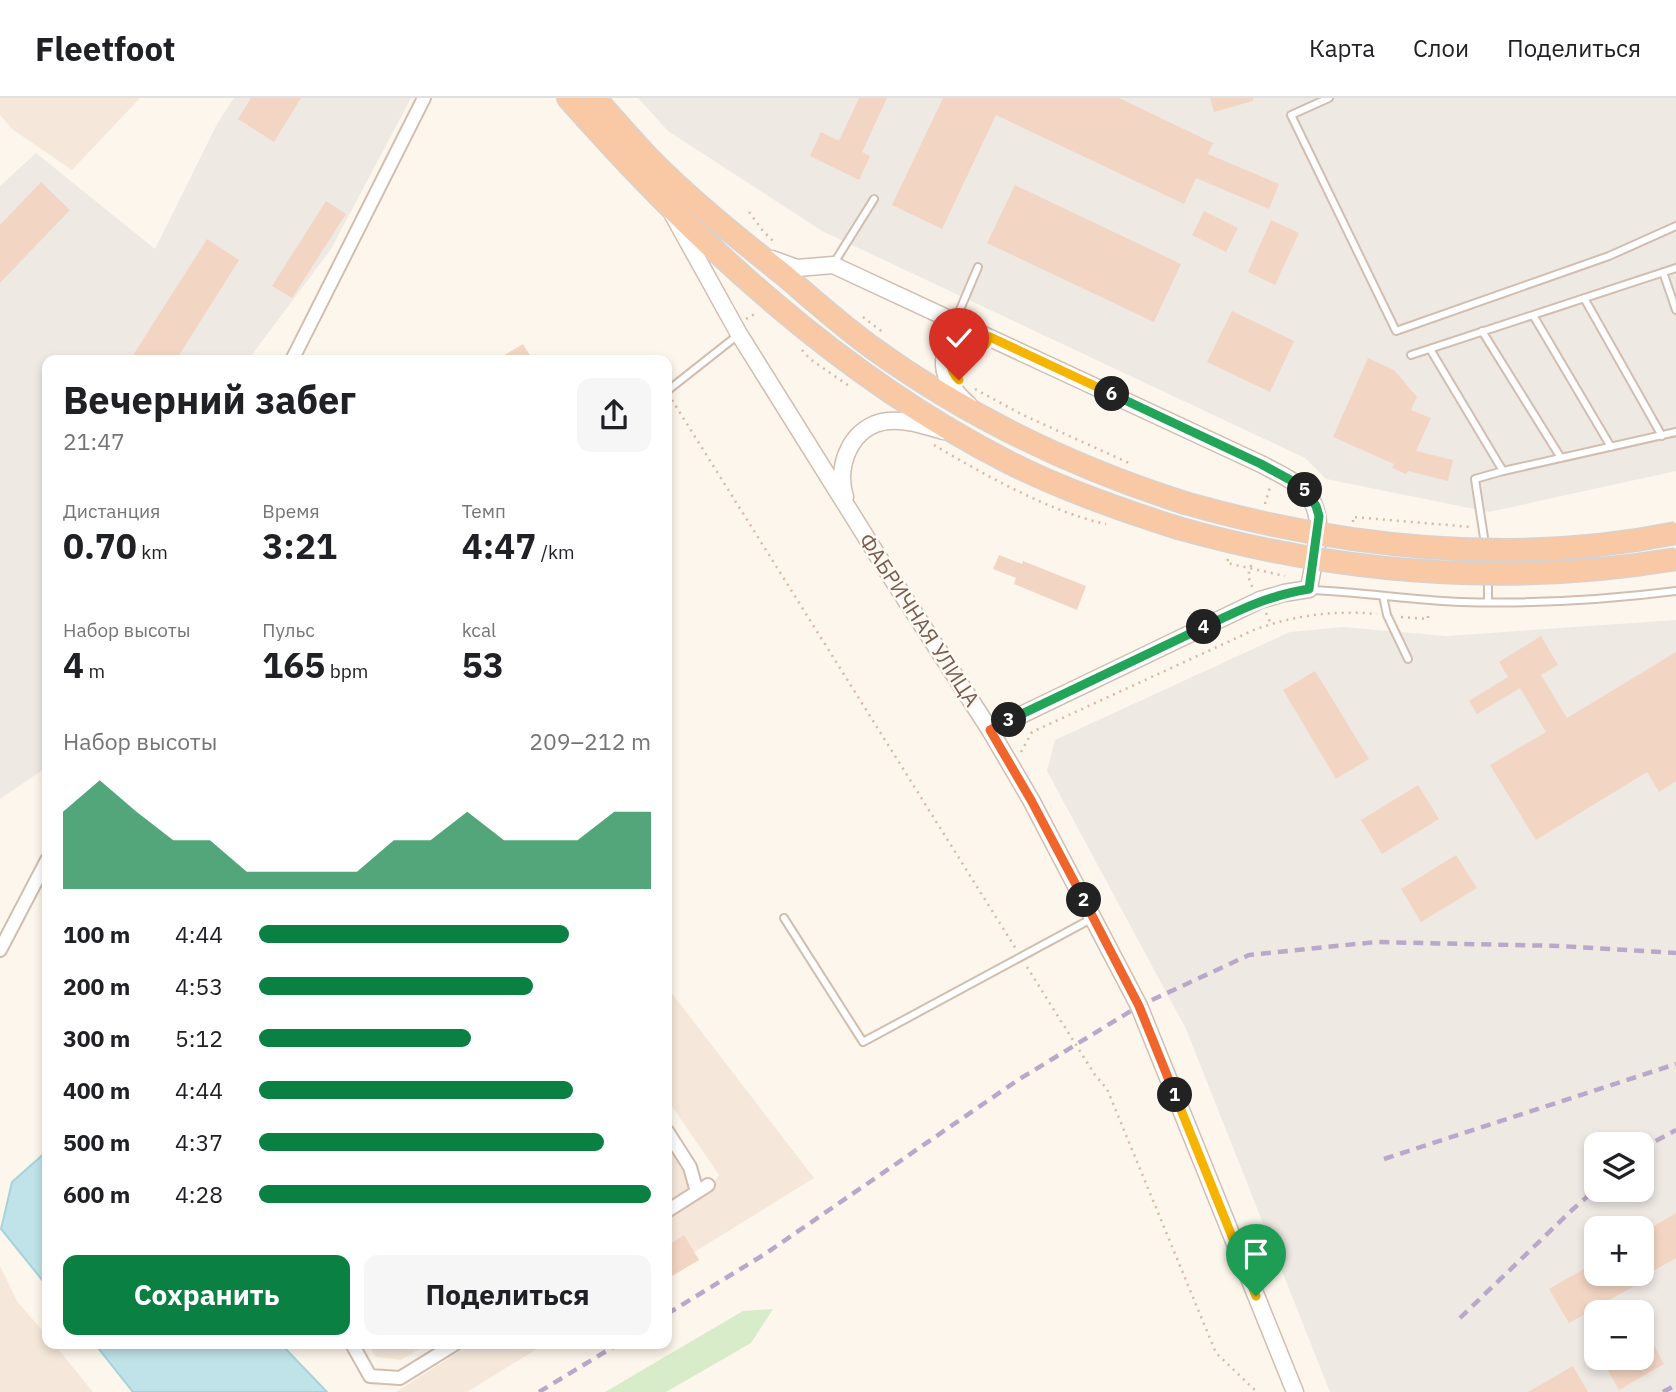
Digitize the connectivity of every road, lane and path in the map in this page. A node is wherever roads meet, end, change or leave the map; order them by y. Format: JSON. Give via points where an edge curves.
{"nodes":[{"id":1,"x":424,"y":98,"type":"edge"},
{"id":2,"x":568,"y":98,"type":"edge"},
{"id":3,"x":596,"y":98,"type":"edge"},
{"id":4,"x":1329,"y":98,"type":"edge"},
{"id":5,"x":874,"y":199,"type":"dead end"},
{"id":6,"x":668,"y":207,"type":"junction"},
{"id":7,"x":1676,"y":226,"type":"edge"},
{"id":8,"x":750,"y":248,"type":"junction"},
{"id":9,"x":833,"y":265,"type":"junction"},
{"id":10,"x":978,"y":267,"type":"dead end"},
{"id":11,"x":1676,"y":268,"type":"edge"},
{"id":12,"x":1663,"y":272,"type":"junction"},
{"id":13,"x":1584,"y":298,"type":"junction"},
{"id":14,"x":764,"y":308,"type":"dead end"},
{"id":15,"x":1676,"y":310,"type":"edge"},
{"id":16,"x":1533,"y":314,"type":"junction"},
{"id":17,"x":956,"y":321,"type":"junction"},
{"id":18,"x":741,"y":327,"type":"junction"},
{"id":19,"x":1482,"y":331,"type":"junction"},
{"id":20,"x":1430,"y":349,"type":"junction"},
{"id":21,"x":295,"y":355,"type":"edge"},
{"id":22,"x":1411,"y":355,"type":"dead end"},
{"id":23,"x":970,"y":386,"type":"dead end"},
{"id":24,"x":672,"y":387,"type":"edge"},
{"id":25,"x":672,"y":399,"type":"edge"},
{"id":26,"x":987,"y":420,"type":"junction"},
{"id":27,"x":1676,"y":432,"type":"edge"},
{"id":28,"x":961,"y":436,"type":"junction"},
{"id":29,"x":1662,"y":436,"type":"junction"},
{"id":30,"x":933,"y":444,"type":"dead end"},
{"id":31,"x":1611,"y":447,"type":"junction"},
{"id":32,"x":1562,"y":458,"type":"junction"},
{"id":33,"x":1136,"y":467,"type":"dead end"},
{"id":34,"x":1503,"y":471,"type":"junction"},
{"id":35,"x":1258,"y":508,"type":"dead end"},
{"id":36,"x":1271,"y":511,"type":"dead end"},
{"id":37,"x":850,"y":513,"type":"junction"},
{"id":38,"x":1353,"y":517,"type":"dead end"},
{"id":39,"x":1113,"y":526,"type":"dead end"},
{"id":40,"x":1482,"y":526,"type":"junction"},
{"id":41,"x":1676,"y":533,"type":"edge"},
{"id":42,"x":1229,"y":555,"type":"dead end"},
{"id":43,"x":1486,"y":555,"type":"dead end"},
{"id":44,"x":1676,"y":559,"type":"edge"},
{"id":45,"x":1487,"y":569,"type":"dead end"},
{"id":46,"x":1285,"y":576,"type":"dead end"},
{"id":47,"x":1309,"y":589,"type":"junction"},
{"id":48,"x":1676,"y":591,"type":"edge"},
{"id":49,"x":1382,"y":596,"type":"junction"},
{"id":50,"x":1429,"y":600,"type":"junction"},
{"id":51,"x":1488,"y":602,"type":"junction"},
{"id":52,"x":1387,"y":615,"type":"junction"},
{"id":53,"x":1408,"y":659,"type":"dead end"},
{"id":54,"x":990,"y":730,"type":"junction"},
{"id":55,"x":1017,"y":778,"type":"junction"},
{"id":56,"x":42,"y":885,"type":"edge"},
{"id":57,"x":784,"y":918,"type":"dead end"},
{"id":58,"x":1093,"y":918,"type":"junction"},
{"id":59,"x":0,"y":950,"type":"edge"},
{"id":60,"x":1020,"y":956,"type":"junction"},
{"id":61,"x":672,"y":1139,"type":"edge"},
{"id":62,"x":672,"y":1208,"type":"edge"},
{"id":63,"x":355,"y":1349,"type":"edge"},
{"id":64,"x":447,"y":1349,"type":"edge"},
{"id":65,"x":1258,"y":1392,"type":"edge"},
{"id":66,"x":1295,"y":1392,"type":"edge"}],
"edges":[{"from":1,"to":21,"type":"street"},
{"from":2,"to":6,"type":"highway"},
{"from":3,"to":8,"type":"highway","via":[[648,157]]},
{"from":4,"to":7,"type":"lane","via":[[1291,116],[1396,331],[1609,256]]},
{"from":5,"to":9,"type":"lane"},
{"from":6,"to":18,"type":"street","name":"ФАБРИЧНАЯ УЛИЦА"},
{"from":6,"to":28,"type":"highway","via":[[811,333]]},
{"from":8,"to":9,"type":"street","via":[[797,268]]},
{"from":8,"to":26,"type":"highway","via":[[870,346]]},
{"from":9,"to":17,"type":"street"},
{"from":10,"to":17,"type":"lane"},
{"from":11,"to":12,"type":"lane"},
{"from":12,"to":13,"type":"lane"},
{"from":12,"to":15,"type":"lane"},
{"from":13,"to":16,"type":"lane"},
{"from":13,"to":29,"type":"lane"},
{"from":14,"to":18,"type":"path"},
{"from":16,"to":19,"type":"lane"},
{"from":16,"to":31,"type":"lane"},
{"from":17,"to":26,"type":"street","via":[[943,356],[945,375]]},
{"from":17,"to":47,"type":"street","via":[[1303,488],[1319,516]]},
{"from":18,"to":24,"type":"lane"},
{"from":18,"to":37,"type":"street","name":"ФАБРИЧНАЯ УЛИЦА"},
{"from":19,"to":20,"type":"lane"},
{"from":19,"to":32,"type":"lane"},
{"from":20,"to":22,"type":"lane"},
{"from":20,"to":34,"type":"lane"},
{"from":23,"to":33,"type":"path"},
{"from":25,"to":60,"type":"path"},
{"from":26,"to":41,"type":"highway","bridge":true,"via":[[1095,471],[1185,503],[1293,530],[1402,545],[1507,549]]},
{"from":27,"to":29,"type":"lane"},
{"from":28,"to":37,"type":"street","via":[[887,421],[861,434],[844,456],[841,472]]},
{"from":28,"to":44,"type":"highway","bridge":true,"via":[[1012,464],[1134,514],[1289,555],[1413,571],[1508,575]]},
{"from":29,"to":31,"type":"lane"},
{"from":30,"to":39,"type":"path","via":[[1036,498]]},
{"from":31,"to":32,"type":"lane"},
{"from":32,"to":34,"type":"lane"},
{"from":34,"to":40,"type":"lane","via":[[1475,479]]},
{"from":35,"to":36,"type":"path"},
{"from":37,"to":54,"type":"street","name":"ФАБРИЧНАЯ УЛИЦА"},
{"from":38,"to":40,"type":"path"},
{"from":40,"to":43,"type":"lane"},
{"from":42,"to":46,"type":"path","bridge":true,"via":[[1227,563]]},
{"from":45,"to":51,"type":"lane"},
{"from":47,"to":49,"type":"lane"},
{"from":47,"to":54,"type":"street","via":[[1260,600]]},
{"from":48,"to":51,"type":"lane"},
{"from":49,"to":50,"type":"lane"},
{"from":49,"to":52,"type":"lane"},
{"from":50,"to":51,"type":"lane"},
{"from":50,"to":52,"type":"path","via":[[1428,619]]},
{"from":52,"to":53,"type":"lane"},
{"from":52,"to":55,"type":"path","via":[[1312,614],[1256,629],[1032,732],[1022,747],[1026,773]]},
{"from":54,"to":55,"type":"street","name":"ФАБРИЧНАЯ УЛИЦА"},
{"from":55,"to":58,"type":"street","name":"ФАБРИЧНАЯ УЛИЦА"},
{"from":56,"to":59,"type":"street"},
{"from":57,"to":60,"type":"lane","via":[[863,1042]]},
{"from":58,"to":60,"type":"lane"},
{"from":58,"to":66,"type":"street","name":"ФАБРИЧНАЯ УЛИЦА","via":[[1139,1006]]},
{"from":60,"to":65,"type":"path","via":[[1107,1089],[1216,1353]]},
{"from":61,"to":62,"type":"street","via":[[703,1189]]},
{"from":63,"to":64,"type":"street","via":[[370,1376],[400,1378]]}]}
